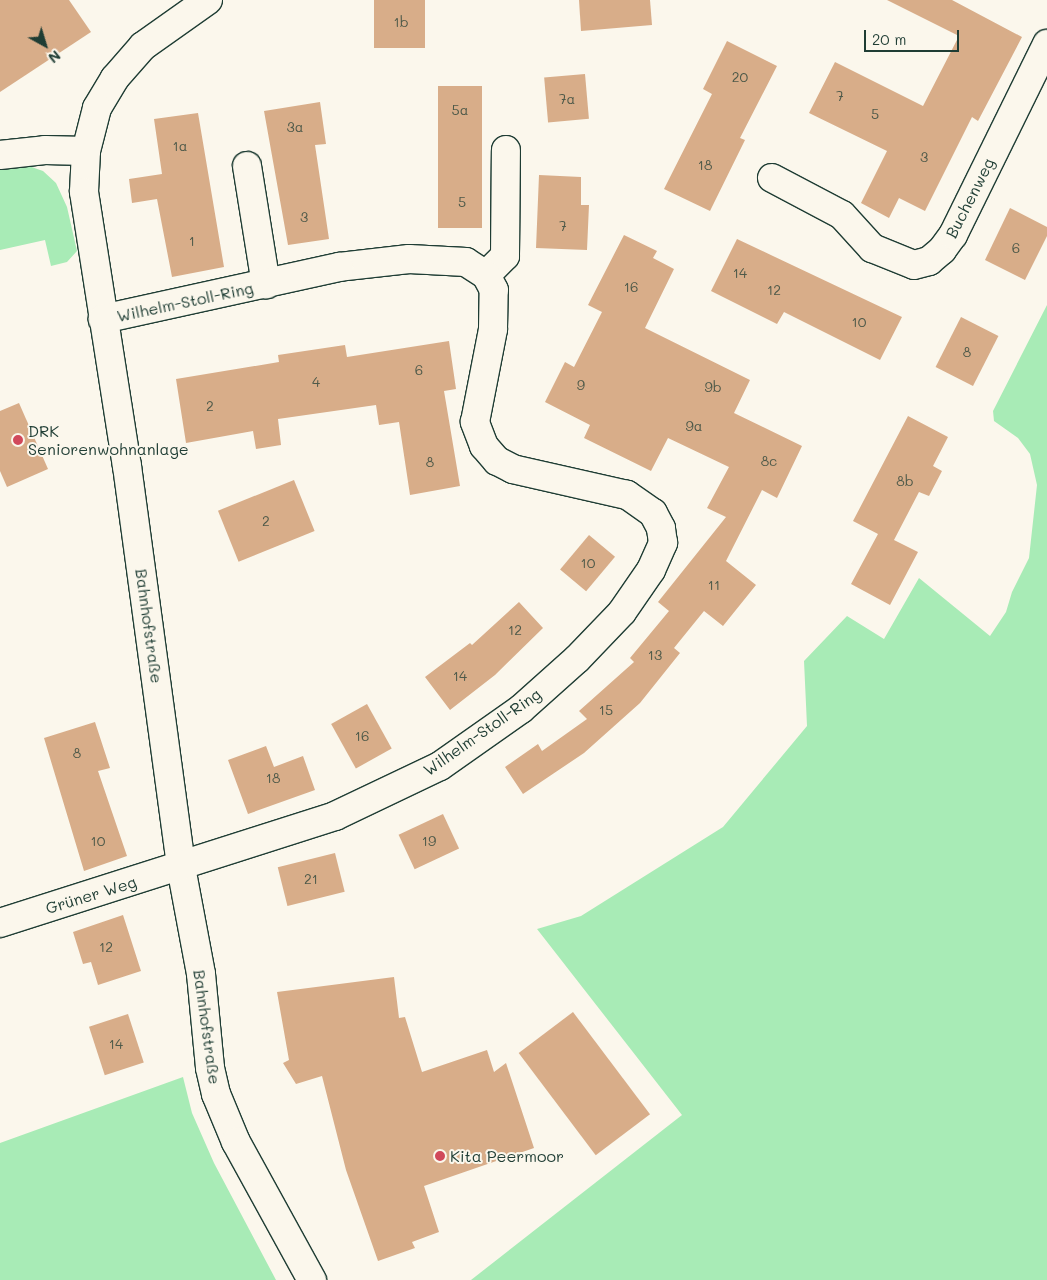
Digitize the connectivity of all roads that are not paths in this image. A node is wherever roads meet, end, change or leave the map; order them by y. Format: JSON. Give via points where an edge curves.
{"nodes":[{"id":1,"x":208,"y":0,"type":"edge"},
{"id":2,"x":1047,"y":44,"type":"edge"},
{"id":3,"x":506,"y":150,"type":"dead end"},
{"id":4,"x":86,"y":151,"type":"junction"},
{"id":5,"x":0,"y":155,"type":"edge"},
{"id":6,"x":247,"y":166,"type":"dead end"},
{"id":7,"x":772,"y":178,"type":"dead end"},
{"id":8,"x":486,"y":275,"type":"junction"},
{"id":9,"x":266,"y":284,"type":"junction"},
{"id":10,"x":104,"y":320,"type":"junction"},
{"id":11,"x":181,"y":867,"type":"junction"},
{"id":12,"x":0,"y":923,"type":"edge"},
{"id":13,"x":312,"y":1280,"type":"edge"}],
"edges":[{"from":1,"to":4,"type":"street","name":"Bahnhofstraße","via":[[142,46],[115,78],[97,108]]},
{"from":2,"to":7,"type":"street","name":"Buchenweg","via":[[953,235],[929,261],[914,265],[872,248],[842,215]]},
{"from":3,"to":8,"type":"street","via":[[505,256]]},
{"from":4,"to":5,"type":"street","via":[[45,150]]},
{"from":4,"to":10,"type":"street","name":"Bahnhofstraße","via":[[84,192]]},
{"from":6,"to":9,"type":"street","name":"Wilhelm-Stoll-Ring"},
{"from":8,"to":9,"type":"street","name":"Wilhelm-Stoll-Ring","via":[[466,262],[409,259],[340,267]]},
{"from":8,"to":11,"type":"street","name":"Wilhelm-Stoll-Ring","via":[[494,290],[496,309],[475,422],[484,446],[497,461],[513,469],[627,496],[653,513],[661,528],[663,543],[660,554],[622,612],[577,659],[521,709],[440,766],[335,816]]},
{"from":9,"to":10,"type":"street","name":"Wilhelm-Stoll-Ring"},
{"from":10,"to":11,"type":"street","name":"Bahnhofstraße"},
{"from":11,"to":12,"type":"street","name":"Grüner Weg"},
{"from":11,"to":13,"type":"street","name":"Bahnhofstraße","via":[[201,974],[216,1094],[236,1142]]}]}
